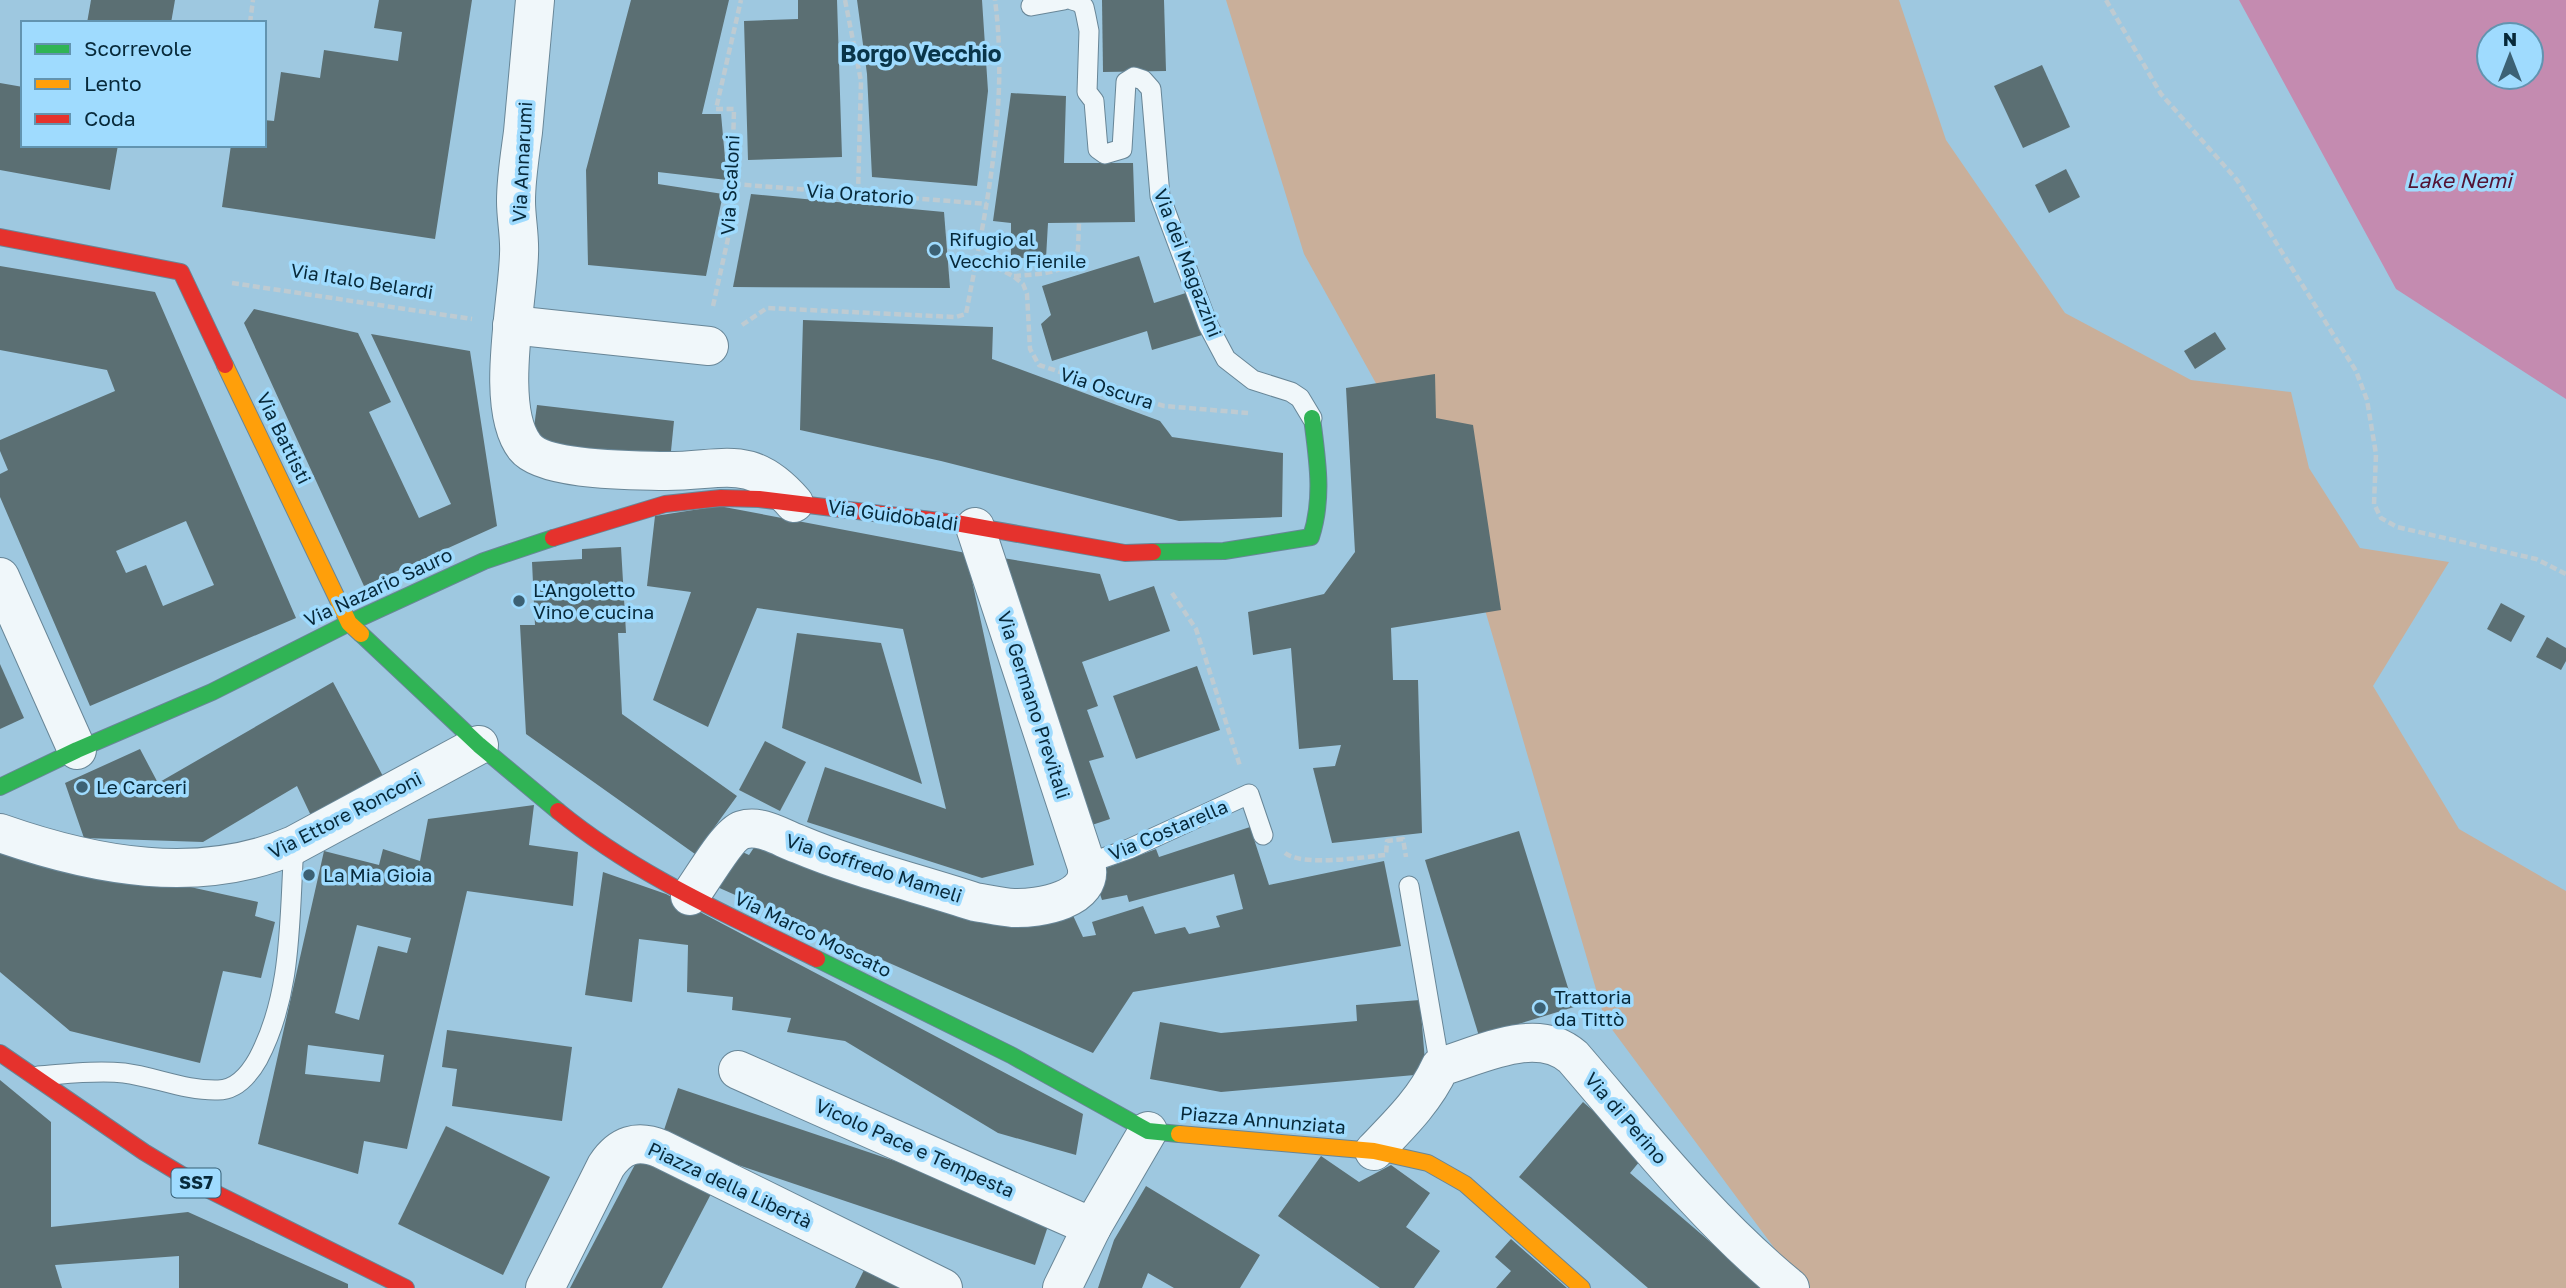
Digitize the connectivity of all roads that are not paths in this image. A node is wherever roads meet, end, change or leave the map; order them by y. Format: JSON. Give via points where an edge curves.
{"nodes":[{"id":1,"x":535,"y":0,"type":"edge"},
{"id":2,"x":1064,"y":0,"type":"edge"},
{"id":3,"x":1072,"y":0,"type":"edge"},
{"id":4,"x":1031,"y":6,"type":"dead end"},
{"id":5,"x":0,"y":237,"type":"edge"},
{"id":6,"x":512,"y":325,"type":"junction"},
{"id":7,"x":709,"y":346,"type":"road end"},
{"id":8,"x":1312,"y":418,"type":"joint"},
{"id":9,"x":794,"y":503,"type":"junction"},
{"id":10,"x":975,"y":527,"type":"junction"},
{"id":11,"x":0,"y":577,"type":"edge"},
{"id":12,"x":349,"y":622,"type":"junction"},
{"id":13,"x":479,"y":745,"type":"junction"},
{"id":14,"x":77,"y":750,"type":"junction"},
{"id":15,"x":0,"y":787,"type":"edge"},
{"id":16,"x":0,"y":833,"type":"edge"},
{"id":17,"x":1263,"y":835,"type":"dead end"},
{"id":18,"x":293,"y":845,"type":"junction"},
{"id":19,"x":1086,"y":874,"type":"junction"},
{"id":20,"x":1409,"y":886,"type":"road end"},
{"id":21,"x":690,"y":896,"type":"junction"},
{"id":22,"x":0,"y":1054,"type":"edge"},
{"id":23,"x":738,"y":1070,"type":"dead end"},
{"id":24,"x":1437,"y":1074,"type":"junction"},
{"id":25,"x":34,"y":1076,"type":"junction"},
{"id":26,"x":1148,"y":1130,"type":"junction"},
{"id":27,"x":1374,"y":1151,"type":"junction"},
{"id":28,"x":1092,"y":1227,"type":"junction"},
{"id":29,"x":406,"y":1288,"type":"edge"},
{"id":30,"x":545,"y":1288,"type":"edge"},
{"id":31,"x":943,"y":1288,"type":"edge"},
{"id":32,"x":1062,"y":1288,"type":"edge"},
{"id":33,"x":1582,"y":1288,"type":"edge"},
{"id":34,"x":1790,"y":1288,"type":"edge"}],
"edges":[{"from":1,"to":6,"type":"street","name":"Via Annarumi","via":[[516,200],[519,252]]},
{"from":2,"to":4,"type":"lane"},
{"from":3,"to":8,"type":"lane","name":"Via dei Magazzini","via":[[1084,7],[1089,31],[1087,92],[1094,101],[1098,149],[1105,154],[1122,149],[1126,82],[1134,77],[1143,80],[1151,89],[1160,196],[1208,325],[1226,359],[1253,380],[1300,398]]},
{"from":5,"to":12,"type":"street","name":"Via Battisti","via":[[181,272]]},
{"from":6,"to":7,"type":"street"},
{"from":6,"to":9,"type":"street","name":"Via Annarumi","via":[[512,414],[517,433],[535,456],[567,466],[665,471],[740,467],[765,476]]},
{"from":8,"to":10,"type":"street","name":"Via Guidobaldi","via":[[1320,504],[1311,537],[1224,551],[1146,554]]},
{"from":9,"to":10,"type":"street","name":"Via Guidobaldi"},
{"from":9,"to":12,"type":"street","name":"Via Nazario Sauro","via":[[721,498],[652,508],[484,561]]},
{"from":10,"to":19,"type":"street","name":"Via Germano Previtali"},
{"from":11,"to":14,"type":"street"},
{"from":12,"to":13,"type":"street","name":"Via Marco Moscato"},
{"from":12,"to":14,"type":"street","name":"Via Nazario Sauro","via":[[212,692]]},
{"from":13,"to":18,"type":"street","name":"Via Ettore Ronconi"},
{"from":13,"to":21,"type":"street","name":"Via Marco Moscato","via":[[585,833]]},
{"from":14,"to":15,"type":"street","name":"Via Nazario Sauro"},
{"from":16,"to":18,"type":"street","name":"Via Ettore Ronconi","via":[[79,857],[185,869],[232,865]]},
{"from":17,"to":19,"type":"lane","name":"Via Costarella","via":[[1249,794]]},
{"from":18,"to":25,"type":"lane","via":[[282,993],[264,1047],[241,1082],[221,1090],[121,1073]]},
{"from":19,"to":21,"type":"street","name":"Via Goffredo Mameli","via":[[1073,895],[1031,907],[995,906],[810,849],[767,831],[743,829],[730,839]]},
{"from":20,"to":24,"type":"lane"},
{"from":21,"to":26,"type":"street","name":"Via Marco Moscato","via":[[1011,1055]]},
{"from":22,"to":25,"type":"street","number":"SS7"},
{"from":23,"to":28,"type":"street","name":"Vicolo Pace e Tempesta"},
{"from":24,"to":27,"type":"street","via":[[1412,1112]]},
{"from":24,"to":34,"type":"street","name":"Via di Perino","via":[[1529,1041],[1549,1043],[1567,1052],[1703,1206]]},
{"from":25,"to":29,"type":"street","number":"SS7","via":[[197,1184]]},
{"from":26,"to":27,"type":"street","name":"Piazza Annunziata"},
{"from":26,"to":28,"type":"street"},
{"from":27,"to":33,"type":"street","name":"Piazza Annunziata","via":[[1428,1163],[1465,1184]]},
{"from":28,"to":32,"type":"street"},
{"from":30,"to":31,"type":"street","name":"Piazza della Libertà","via":[[606,1166],[619,1149],[636,1143],[661,1149]]}]}
